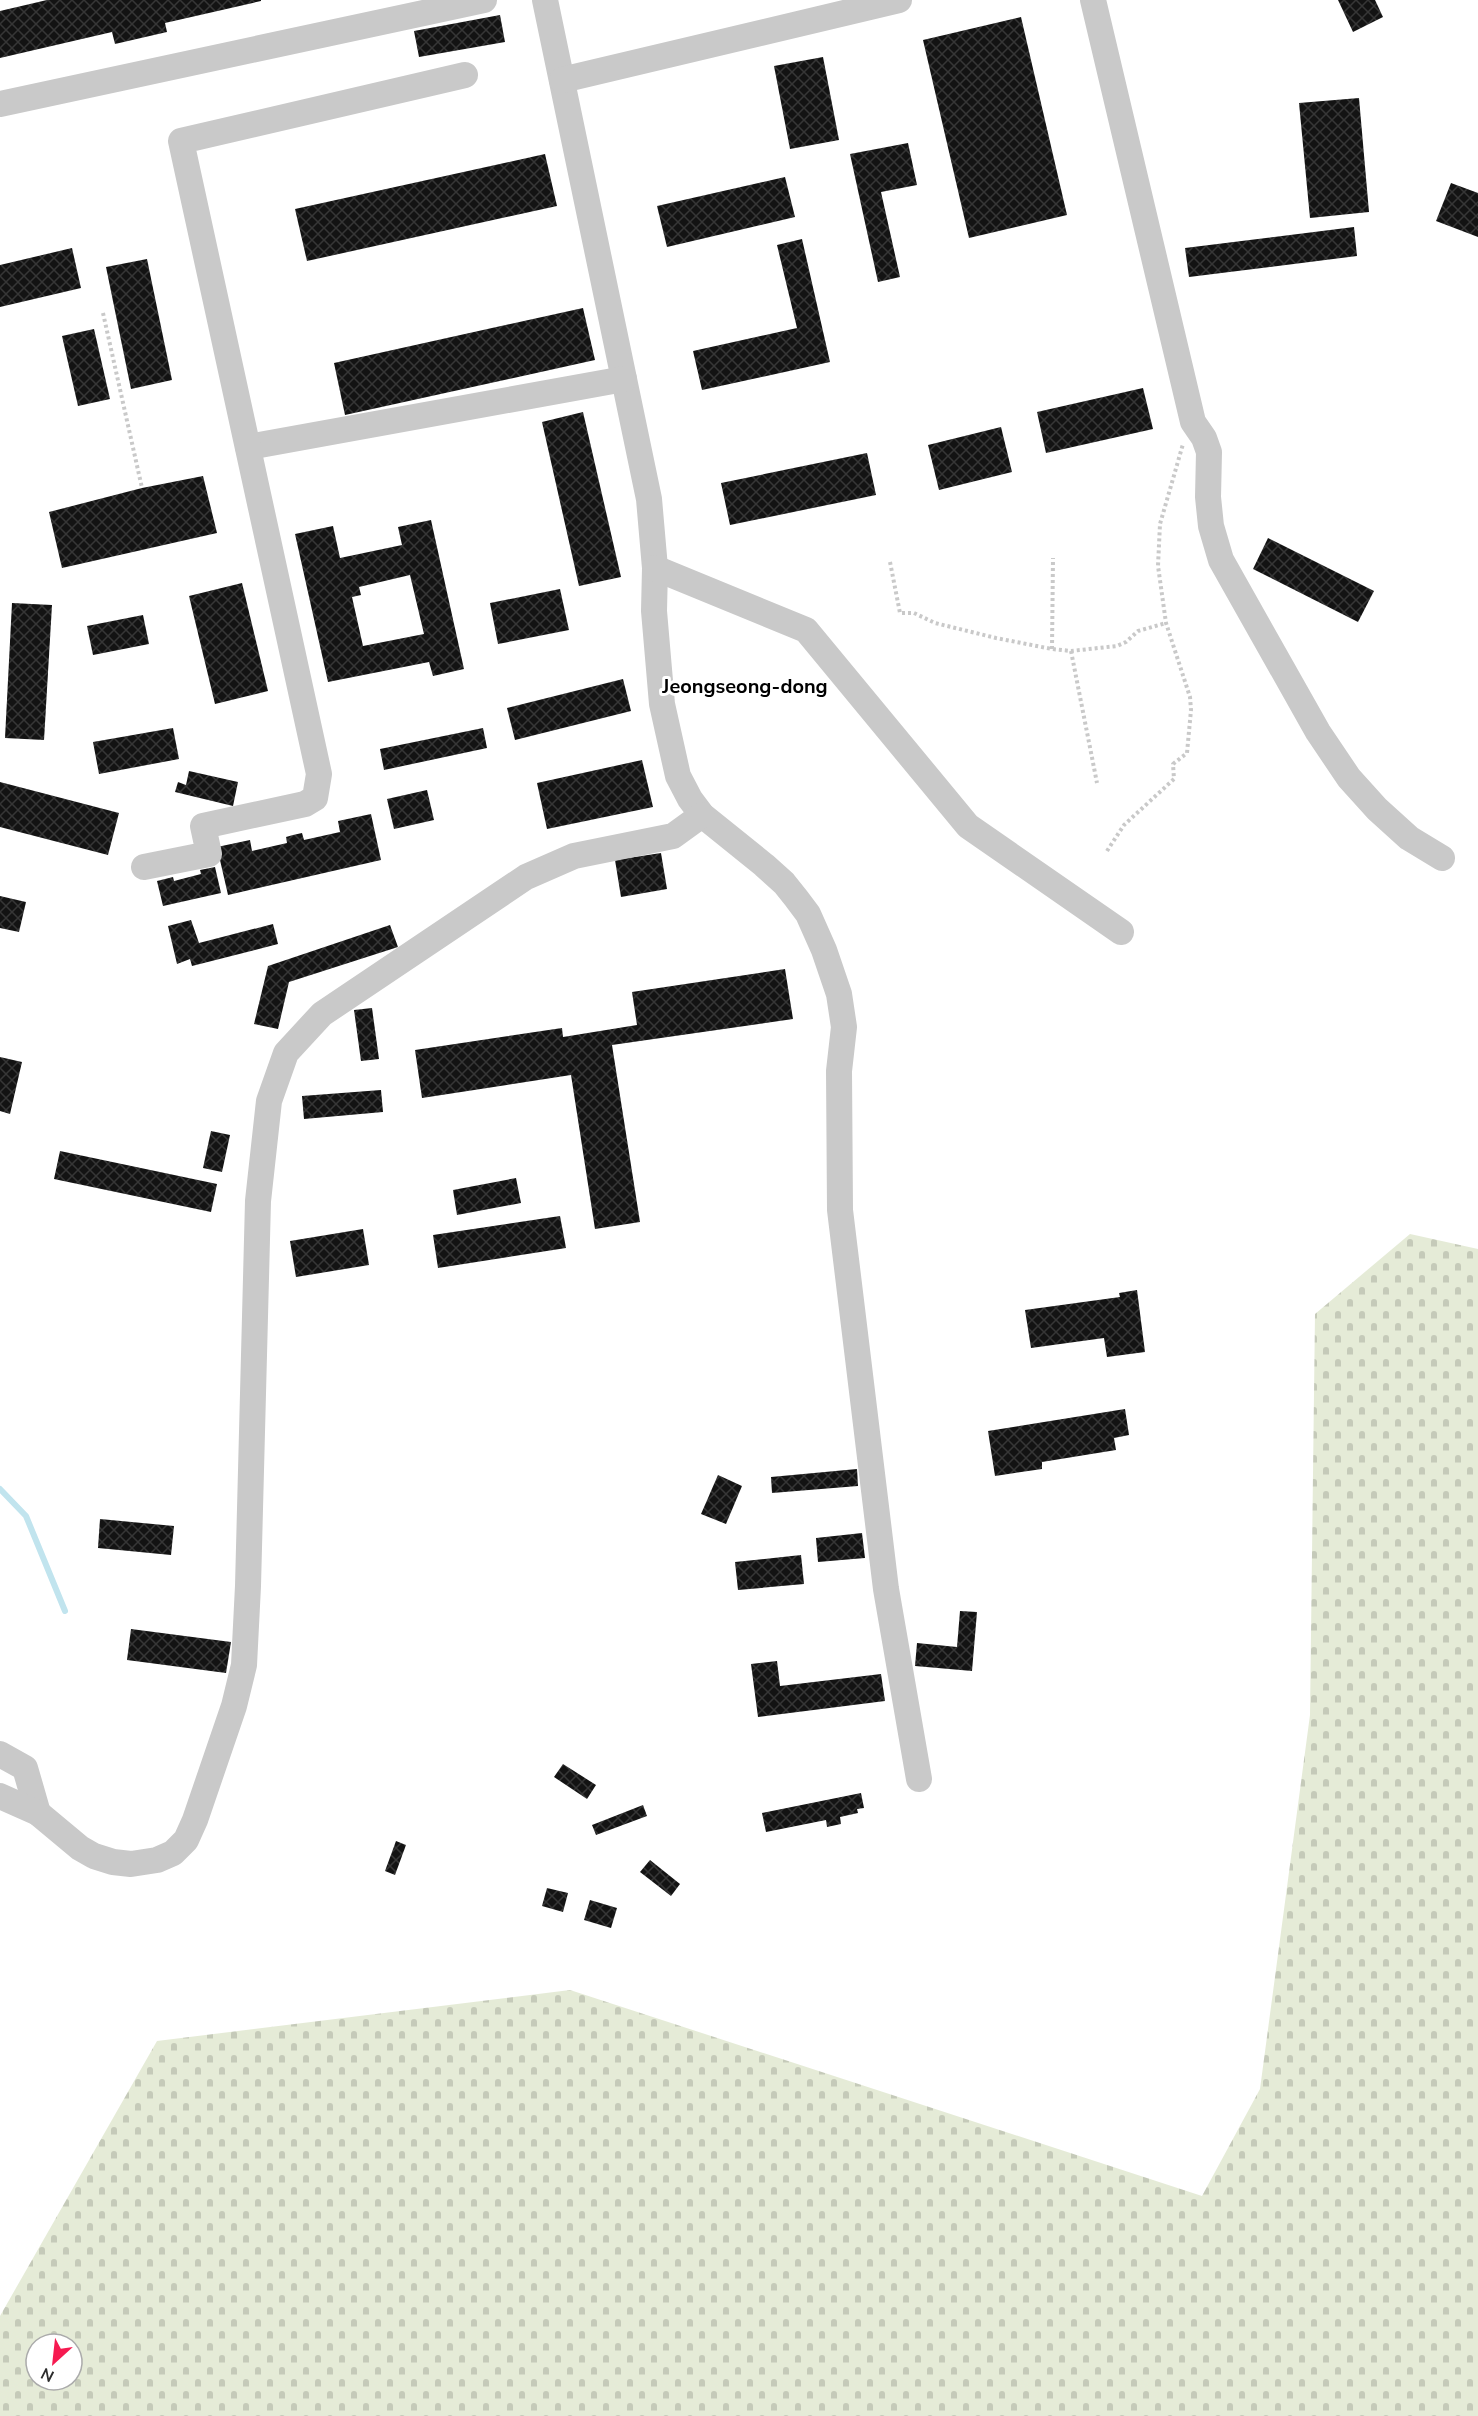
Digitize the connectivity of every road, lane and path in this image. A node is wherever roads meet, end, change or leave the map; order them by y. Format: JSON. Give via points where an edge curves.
{"nodes":[{"id":1,"x":484,"y":0,"type":"edge"},
{"id":2,"x":545,"y":0,"type":"edge"},
{"id":3,"x":899,"y":0,"type":"edge"},
{"id":4,"x":1093,"y":0,"type":"edge"},
{"id":5,"x":465,"y":75,"type":"dead end"},
{"id":6,"x":562,"y":80,"type":"junction"},
{"id":7,"x":0,"y":104,"type":"edge"},
{"id":8,"x":103,"y":313,"type":"dead end"},
{"id":9,"x":624,"y":379,"type":"junction"},
{"id":10,"x":1193,"y":422,"type":"junction"},
{"id":11,"x":248,"y":447,"type":"junction"},
{"id":12,"x":142,"y":488,"type":"dead end"},
{"id":13,"x":1053,"y":558,"type":"dead end"},
{"id":14,"x":890,"y":562,"type":"dead end"},
{"id":15,"x":655,"y":568,"type":"junction"},
{"id":16,"x":1166,"y":623,"type":"junction"},
{"id":17,"x":1052,"y":649,"type":"junction"},
{"id":18,"x":1071,"y":651,"type":"junction"},
{"id":19,"x":1097,"y":783,"type":"dead end"},
{"id":20,"x":702,"y":815,"type":"junction"},
{"id":21,"x":1107,"y":851,"type":"dead end"},
{"id":22,"x":1442,"y":858,"type":"dead end"},
{"id":23,"x":144,"y":867,"type":"dead end"},
{"id":24,"x":1121,"y":932,"type":"dead end"},
{"id":25,"x":0,"y":1754,"type":"edge"},
{"id":26,"x":919,"y":1779,"type":"dead end"},
{"id":27,"x":0,"y":1796,"type":"edge"},
{"id":28,"x":38,"y":1813,"type":"junction"}],
"edges":[{"from":1,"to":7,"type":"street"},
{"from":2,"to":6,"type":"street"},
{"from":3,"to":6,"type":"street"},
{"from":4,"to":10,"type":"street"},
{"from":5,"to":11,"type":"street","via":[[181,141]]},
{"from":6,"to":9,"type":"street"},
{"from":8,"to":12,"type":"path"},
{"from":9,"to":11,"type":"street"},
{"from":9,"to":15,"type":"street","via":[[649,499]]},
{"from":10,"to":16,"type":"path","via":[[1160,524],[1158,566]]},
{"from":10,"to":22,"type":"street","via":[[1209,452],[1211,526],[1221,560],[1318,732],[1349,778],[1377,809],[1409,838]]},
{"from":11,"to":23,"type":"street","via":[[319,786],[315,798],[305,804],[203,826],[209,854]]},
{"from":13,"to":17,"type":"path"},
{"from":14,"to":17,"type":"path","via":[[900,612]]},
{"from":15,"to":20,"type":"street","via":[[654,612],[662,704],[678,776]]},
{"from":15,"to":24,"type":"street","via":[[806,630],[968,826]]},
{"from":16,"to":18,"type":"path","via":[[1138,631],[1117,646]]},
{"from":16,"to":21,"type":"path","via":[[1190,697],[1187,753],[1173,764],[1174,779],[1124,825]]},
{"from":17,"to":18,"type":"path"},
{"from":18,"to":19,"type":"path"},
{"from":20,"to":26,"type":"street","via":[[764,865],[796,898],[808,914],[839,994],[844,1027],[839,1071],[840,1210],[886,1589]]},
{"from":20,"to":28,"type":"street","via":[[673,836],[574,856],[526,877],[322,1014],[286,1053],[269,1101],[258,1201],[248,1587],[244,1665],[234,1706],[195,1820],[186,1840],[173,1853],[131,1864],[113,1862],[80,1848]]},
{"from":25,"to":28,"type":"street","via":[[25,1768]]},
{"from":27,"to":28,"type":"street"}]}
